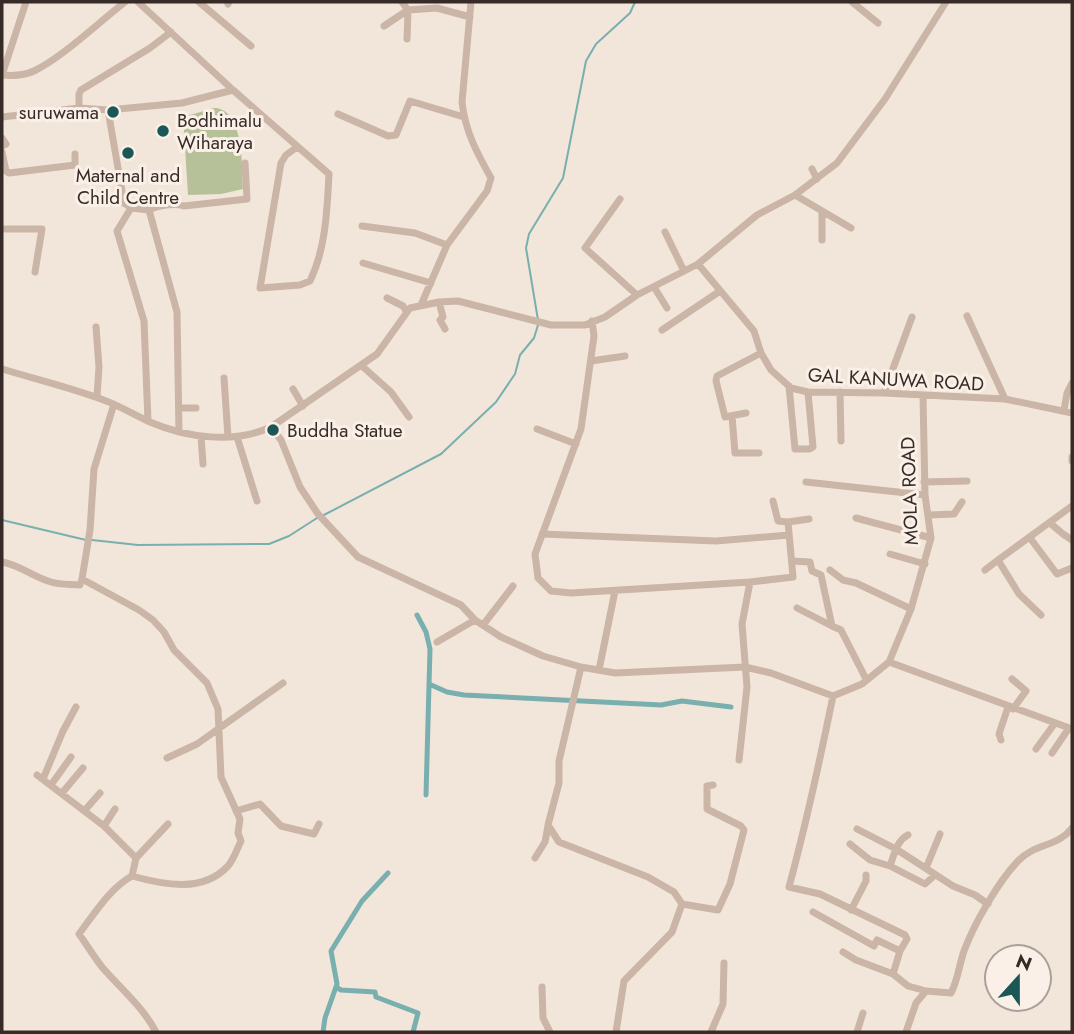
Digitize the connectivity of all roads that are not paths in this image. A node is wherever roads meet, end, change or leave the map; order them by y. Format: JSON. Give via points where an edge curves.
{"nodes":[{"id":1,"x":26,"y":2,"type":"edge"},
{"id":2,"x":125,"y":2,"type":"edge"},
{"id":3,"x":138,"y":2,"type":"edge"},
{"id":4,"x":199,"y":2,"type":"edge"},
{"id":5,"x":402,"y":2,"type":"edge"},
{"id":6,"x":471,"y":2,"type":"edge"},
{"id":7,"x":852,"y":2,"type":"edge"},
{"id":8,"x":946,"y":2,"type":"edge"},
{"id":9,"x":408,"y":10,"type":"junction"},
{"id":10,"x":470,"y":17,"type":"junction"},
{"id":11,"x":878,"y":23,"type":"dead end"},
{"id":12,"x":384,"y":26,"type":"dead end"},
{"id":13,"x":171,"y":32,"type":"junction"},
{"id":14,"x":407,"y":39,"type":"dead end"},
{"id":15,"x":251,"y":46,"type":"dead end"},
{"id":16,"x":2,"y":75,"type":"edge"},
{"id":17,"x":233,"y":90,"type":"junction"},
{"id":18,"x":79,"y":108,"type":"junction"},
{"id":19,"x":108,"y":110,"type":"junction"},
{"id":20,"x":338,"y":114,"type":"dead end"},
{"id":21,"x":2,"y":117,"type":"edge"},
{"id":22,"x":464,"y":117,"type":"junction"},
{"id":23,"x":2,"y":138,"type":"edge"},
{"id":24,"x":296,"y":147,"type":"junction"},
{"id":25,"x":2,"y":149,"type":"edge"},
{"id":26,"x":75,"y":154,"type":"dead end"},
{"id":27,"x":245,"y":163,"type":"dead end"},
{"id":28,"x":812,"y":169,"type":"dead end"},
{"id":29,"x":817,"y":179,"type":"junction"},
{"id":30,"x":281,"y":184,"type":"dead end"},
{"id":31,"x":795,"y":195,"type":"junction"},
{"id":32,"x":620,"y":199,"type":"dead end"},
{"id":33,"x":94,"y":202,"type":"dead end"},
{"id":34,"x":274,"y":203,"type":"junction"},
{"id":35,"x":128,"y":206,"type":"junction"},
{"id":36,"x":149,"y":209,"type":"junction"},
{"id":37,"x":821,"y":212,"type":"junction"},
{"id":38,"x":362,"y":226,"type":"dead end"},
{"id":39,"x":851,"y":228,"type":"dead end"},
{"id":40,"x":2,"y":229,"type":"edge"},
{"id":41,"x":665,"y":232,"type":"dead end"},
{"id":42,"x":822,"y":240,"type":"dead end"},
{"id":43,"x":447,"y":245,"type":"junction"},
{"id":44,"x":363,"y":263,"type":"dead end"},
{"id":45,"x":698,"y":264,"type":"junction"},
{"id":46,"x":684,"y":271,"type":"junction"},
{"id":47,"x":34,"y":272,"type":"dead end"},
{"id":48,"x":431,"y":283,"type":"junction"},
{"id":49,"x":654,"y":287,"type":"junction"},
{"id":50,"x":720,"y":291,"type":"junction"},
{"id":51,"x":636,"y":295,"type":"junction"},
{"id":52,"x":387,"y":298,"type":"dead end"},
{"id":53,"x":439,"y":302,"type":"junction"},
{"id":54,"x":421,"y":305,"type":"junction"},
{"id":55,"x":667,"y":308,"type":"dead end"},
{"id":56,"x":406,"y":311,"type":"junction"},
{"id":57,"x":967,"y":316,"type":"dead end"},
{"id":58,"x":912,"y":317,"type":"dead end"},
{"id":59,"x":592,"y":321,"type":"junction"},
{"id":60,"x":96,"y":327,"type":"dead end"},
{"id":61,"x":445,"y":329,"type":"dead end"},
{"id":62,"x":662,"y":330,"type":"dead end"},
{"id":63,"x":761,"y":353,"type":"junction"},
{"id":64,"x":625,"y":356,"type":"dead end"},
{"id":65,"x":591,"y":361,"type":"junction"},
{"id":66,"x":362,"y":366,"type":"junction"},
{"id":67,"x":2,"y":369,"type":"edge"},
{"id":68,"x":224,"y":378,"type":"dead end"},
{"id":69,"x":1072,"y":383,"type":"edge"},
{"id":70,"x":789,"y":386,"type":"junction"},
{"id":71,"x":293,"y":389,"type":"dead end"},
{"id":72,"x":808,"y":391,"type":"junction"},
{"id":73,"x":840,"y":392,"type":"junction"},
{"id":74,"x":884,"y":393,"type":"junction"},
{"id":75,"x":923,"y":396,"type":"junction"},
{"id":76,"x":97,"y":397,"type":"junction"},
{"id":77,"x":1005,"y":399,"type":"junction"},
{"id":78,"x":114,"y":404,"type":"junction"},
{"id":79,"x":303,"y":406,"type":"junction"},
{"id":80,"x":180,"y":408,"type":"junction"},
{"id":81,"x":196,"y":408,"type":"dead end"},
{"id":82,"x":1068,"y":412,"type":"edge"},
{"id":83,"x":746,"y":413,"type":"dead end"},
{"id":84,"x":732,"y":416,"type":"junction"},
{"id":85,"x":410,"y":417,"type":"dead end"},
{"id":86,"x":148,"y":421,"type":"junction"},
{"id":87,"x":271,"y":427,"type":"junction"},
{"id":88,"x":537,"y":429,"type":"dead end"},
{"id":89,"x":179,"y":432,"type":"junction"},
{"id":90,"x":201,"y":436,"type":"junction"},
{"id":91,"x":232,"y":437,"type":"junction"},
{"id":92,"x":841,"y":441,"type":"dead end"},
{"id":93,"x":576,"y":444,"type":"junction"},
{"id":94,"x":759,"y":453,"type":"dead end"},
{"id":95,"x":203,"y":464,"type":"dead end"},
{"id":96,"x":967,"y":481,"type":"dead end"},
{"id":97,"x":806,"y":482,"type":"dead end"},
{"id":98,"x":924,"y":482,"type":"junction"},
{"id":99,"x":925,"y":495,"type":"junction"},
{"id":100,"x":257,"y":501,"type":"dead end"},
{"id":101,"x":773,"y":501,"type":"dead end"},
{"id":102,"x":962,"y":502,"type":"dead end"},
{"id":103,"x":1072,"y":506,"type":"edge"},
{"id":104,"x":929,"y":515,"type":"junction"},
{"id":105,"x":856,"y":518,"type":"dead end"},
{"id":106,"x":809,"y":519,"type":"dead end"},
{"id":107,"x":788,"y":522,"type":"junction"},
{"id":108,"x":1050,"y":523,"type":"junction"},
{"id":109,"x":542,"y":534,"type":"junction"},
{"id":110,"x":789,"y":536,"type":"junction"},
{"id":111,"x":931,"y":538,"type":"junction"},
{"id":112,"x":1030,"y":538,"type":"junction"},
{"id":113,"x":1072,"y":540,"type":"edge"},
{"id":114,"x":890,"y":554,"type":"dead end"},
{"id":115,"x":998,"y":560,"type":"junction"},
{"id":116,"x":792,"y":561,"type":"junction"},
{"id":117,"x":2,"y":562,"type":"edge"},
{"id":118,"x":925,"y":564,"type":"junction"},
{"id":119,"x":1072,"y":568,"type":"edge"},
{"id":120,"x":830,"y":570,"type":"dead end"},
{"id":121,"x":985,"y":570,"type":"dead end"},
{"id":122,"x":82,"y":579,"type":"junction"},
{"id":123,"x":750,"y":582,"type":"junction"},
{"id":124,"x":513,"y":586,"type":"dead end"},
{"id":125,"x":615,"y":591,"type":"junction"},
{"id":126,"x":797,"y":608,"type":"dead end"},
{"id":127,"x":911,"y":609,"type":"junction"},
{"id":128,"x":1041,"y":615,"type":"dead end"},
{"id":129,"x":475,"y":620,"type":"junction"},
{"id":130,"x":483,"y":625,"type":"junction"},
{"id":131,"x":832,"y":626,"type":"junction"},
{"id":132,"x":437,"y":642,"type":"dead end"},
{"id":133,"x":889,"y":662,"type":"junction"},
{"id":134,"x":581,"y":667,"type":"junction"},
{"id":135,"x":745,"y":667,"type":"junction"},
{"id":136,"x":599,"y":670,"type":"junction"},
{"id":137,"x":866,"y":679,"type":"junction"},
{"id":138,"x":1012,"y":679,"type":"dead end"},
{"id":139,"x":283,"y":683,"type":"dead end"},
{"id":140,"x":833,"y":696,"type":"junction"},
{"id":141,"x":76,"y":707,"type":"dead end"},
{"id":142,"x":1011,"y":708,"type":"junction"},
{"id":143,"x":1055,"y":723,"type":"junction"},
{"id":144,"x":1071,"y":728,"type":"edge"},
{"id":145,"x":220,"y":729,"type":"junction"},
{"id":146,"x":1001,"y":740,"type":"dead end"},
{"id":147,"x":1036,"y":749,"type":"dead end"},
{"id":148,"x":1052,"y":753,"type":"dead end"},
{"id":149,"x":71,"y":757,"type":"dead end"},
{"id":150,"x":167,"y":758,"type":"dead end"},
{"id":151,"x":739,"y":760,"type":"dead end"},
{"id":152,"x":83,"y":768,"type":"dead end"},
{"id":153,"x":51,"y":785,"type":"junction"},
{"id":154,"x":713,"y":785,"type":"dead end"},
{"id":155,"x":62,"y":793,"type":"junction"},
{"id":156,"x":100,"y":793,"type":"dead end"},
{"id":157,"x":116,"y":809,"type":"dead end"},
{"id":158,"x":85,"y":810,"type":"junction"},
{"id":159,"x":236,"y":811,"type":"junction"},
{"id":160,"x":168,"y":824,"type":"dead end"},
{"id":161,"x":319,"y":824,"type":"dead end"},
{"id":162,"x":548,"y":825,"type":"junction"},
{"id":163,"x":104,"y":826,"type":"junction"},
{"id":164,"x":1072,"y":828,"type":"edge"},
{"id":165,"x":857,"y":829,"type":"dead end"},
{"id":166,"x":940,"y":834,"type":"dead end"},
{"id":167,"x":908,"y":835,"type":"dead end"},
{"id":168,"x":850,"y":844,"type":"dead end"},
{"id":169,"x":896,"y":849,"type":"junction"},
{"id":170,"x":136,"y":858,"type":"junction"},
{"id":171,"x":535,"y":858,"type":"dead end"},
{"id":172,"x":890,"y":866,"type":"junction"},
{"id":173,"x":926,"y":867,"type":"junction"},
{"id":174,"x":866,"y":874,"type":"dead end"},
{"id":175,"x":935,"y":875,"type":"junction"},
{"id":176,"x":132,"y":876,"type":"junction"},
{"id":177,"x":682,"y":904,"type":"junction"},
{"id":178,"x":988,"y":904,"type":"junction"},
{"id":179,"x":851,"y":911,"type":"junction"},
{"id":180,"x":813,"y":912,"type":"dead end"},
{"id":181,"x":900,"y":951,"type":"junction"},
{"id":182,"x":843,"y":952,"type":"dead end"},
{"id":183,"x":724,"y":963,"type":"dead end"},
{"id":184,"x":893,"y":974,"type":"junction"},
{"id":185,"x":542,"y":987,"type":"dead end"},
{"id":186,"x":926,"y":990,"type":"junction"},
{"id":187,"x":863,"y":1013,"type":"dead end"},
{"id":188,"x":156,"y":1032,"type":"edge"},
{"id":189,"x":550,"y":1032,"type":"edge"},
{"id":190,"x":616,"y":1032,"type":"edge"},
{"id":191,"x":711,"y":1032,"type":"edge"},
{"id":192,"x":857,"y":1032,"type":"edge"},
{"id":193,"x":906,"y":1032,"type":"edge"}],
"edges":[{"from":1,"to":16,"type":"street"},
{"from":2,"to":16,"type":"street","via":[[33,72]]},
{"from":3,"to":13,"type":"street"},
{"from":4,"to":15,"type":"street"},
{"from":5,"to":9,"type":"street"},
{"from":6,"to":10,"type":"street"},
{"from":7,"to":11,"type":"street"},
{"from":8,"to":29,"type":"street","via":[[885,99],[836,163]]},
{"from":9,"to":10,"type":"street","via":[[437,9]]},
{"from":9,"to":12,"type":"street"},
{"from":9,"to":14,"type":"street"},
{"from":10,"to":22,"type":"street"},
{"from":13,"to":17,"type":"street"},
{"from":13,"to":18,"type":"street","via":[[81,90]]},
{"from":17,"to":19,"type":"street","via":[[182,103]]},
{"from":17,"to":24,"type":"street"},
{"from":18,"to":19,"type":"street"},
{"from":18,"to":21,"type":"street"},
{"from":19,"to":35,"type":"street"},
{"from":20,"to":22,"type":"street","via":[[388,135],[396,135],[410,101]]},
{"from":22,"to":43,"type":"street","via":[[491,178],[487,191]]},
{"from":23,"to":25,"type":"street","via":[[6,144]]},
{"from":24,"to":34,"type":"street","via":[[281,163]]},
{"from":24,"to":34,"type":"street","via":[[329,174],[326,224],[316,269],[310,281],[300,285],[260,288]]},
{"from":25,"to":26,"type":"street","via":[[9,173],[75,165]]},
{"from":27,"to":36,"type":"street","via":[[247,199]]},
{"from":28,"to":29,"type":"street"},
{"from":29,"to":31,"type":"street"},
{"from":30,"to":34,"type":"street","via":[[279,205]]},
{"from":31,"to":37,"type":"street"},
{"from":31,"to":45,"type":"street","via":[[757,215]]},
{"from":32,"to":51,"type":"street","via":[[585,248]]},
{"from":33,"to":35,"type":"street"},
{"from":35,"to":36,"type":"street"},
{"from":35,"to":86,"type":"street","via":[[117,231],[144,321]]},
{"from":36,"to":80,"type":"street","via":[[177,312]]},
{"from":37,"to":39,"type":"street"},
{"from":37,"to":42,"type":"street"},
{"from":38,"to":43,"type":"street","via":[[415,233]]},
{"from":40,"to":47,"type":"street","via":[[42,229]]},
{"from":41,"to":46,"type":"street"},
{"from":43,"to":48,"type":"street"},
{"from":44,"to":48,"type":"street"},
{"from":45,"to":46,"type":"street"},
{"from":45,"to":50,"type":"street","name":"GAL KANUWA ROAD"},
{"from":46,"to":49,"type":"street"},
{"from":48,"to":54,"type":"street"},
{"from":49,"to":51,"type":"street"},
{"from":49,"to":55,"type":"street"},
{"from":50,"to":62,"type":"street"},
{"from":50,"to":63,"type":"street","name":"GAL KANUWA ROAD","via":[[754,331]]},
{"from":51,"to":59,"type":"street"},
{"from":52,"to":56,"type":"street"},
{"from":53,"to":54,"type":"street"},
{"from":53,"to":59,"type":"street","via":[[458,301],[551,325]]},
{"from":53,"to":61,"type":"street"},
{"from":54,"to":56,"type":"street"},
{"from":56,"to":66,"type":"street","via":[[377,354]]},
{"from":57,"to":77,"type":"street"},
{"from":58,"to":74,"type":"street"},
{"from":59,"to":65,"type":"street"},
{"from":60,"to":76,"type":"street"},
{"from":63,"to":70,"type":"street","name":"GAL KANUWA ROAD"},
{"from":63,"to":84,"type":"street","via":[[717,376],[725,417]]},
{"from":64,"to":65,"type":"street"},
{"from":65,"to":93,"type":"street"},
{"from":66,"to":79,"type":"street"},
{"from":66,"to":85,"type":"street"},
{"from":67,"to":76,"type":"street"},
{"from":68,"to":91,"type":"street"},
{"from":69,"to":82,"type":"street","via":[[1067,393]]},
{"from":70,"to":72,"type":"street","name":"GAL KANUWA ROAD"},
{"from":70,"to":72,"type":"street","via":[[794,449],[813,447]]},
{"from":71,"to":79,"type":"street"},
{"from":72,"to":73,"type":"street","name":"GAL KANUWA ROAD"},
{"from":73,"to":74,"type":"street","name":"GAL KANUWA ROAD"},
{"from":73,"to":92,"type":"street"},
{"from":74,"to":75,"type":"street","name":"GAL KANUWA ROAD"},
{"from":75,"to":77,"type":"street","name":"GAL KANUWA ROAD"},
{"from":75,"to":98,"type":"street","name":"MOLA ROAD"},
{"from":76,"to":78,"type":"street"},
{"from":77,"to":82,"type":"street","name":"GAL KANUWA ROAD"},
{"from":78,"to":86,"type":"street"},
{"from":78,"to":122,"type":"street","via":[[94,469]]},
{"from":79,"to":87,"type":"street"},
{"from":80,"to":81,"type":"street"},
{"from":80,"to":89,"type":"street"},
{"from":83,"to":84,"type":"street"},
{"from":84,"to":94,"type":"street","via":[[735,453]]},
{"from":86,"to":89,"type":"street"},
{"from":87,"to":91,"type":"street","via":[[254,435]]},
{"from":87,"to":129,"type":"street","via":[[318,514],[358,557],[461,605]]},
{"from":88,"to":93,"type":"street"},
{"from":89,"to":90,"type":"street"},
{"from":90,"to":91,"type":"street"},
{"from":90,"to":95,"type":"street"},
{"from":91,"to":100,"type":"street"},
{"from":93,"to":109,"type":"street"},
{"from":96,"to":98,"type":"street"},
{"from":97,"to":99,"type":"street"},
{"from":98,"to":99,"type":"street","name":"MOLA ROAD"},
{"from":99,"to":104,"type":"street","name":"MOLA ROAD"},
{"from":101,"to":107,"type":"street","via":[[779,521]]},
{"from":102,"to":104,"type":"street","via":[[954,514]]},
{"from":103,"to":108,"type":"street"},
{"from":104,"to":111,"type":"street","name":"MOLA ROAD"},
{"from":105,"to":111,"type":"street"},
{"from":106,"to":107,"type":"street"},
{"from":107,"to":110,"type":"street"},
{"from":108,"to":112,"type":"street"},
{"from":108,"to":113,"type":"street"},
{"from":109,"to":110,"type":"street","via":[[716,541]]},
{"from":109,"to":125,"type":"street","via":[[535,567],[538,578],[551,591]]},
{"from":110,"to":116,"type":"street"},
{"from":111,"to":118,"type":"street","name":"MOLA ROAD"},
{"from":112,"to":115,"type":"street"},
{"from":112,"to":119,"type":"street","via":[[1057,574]]},
{"from":114,"to":118,"type":"street"},
{"from":115,"to":121,"type":"street"},
{"from":115,"to":128,"type":"street","via":[[1019,594]]},
{"from":116,"to":123,"type":"street","via":[[793,577]]},
{"from":116,"to":131,"type":"street","via":[[810,562],[812,571],[821,575]]},
{"from":117,"to":122,"type":"street","via":[[51,582],[80,585]]},
{"from":118,"to":127,"type":"street","name":"MOLA ROAD"},
{"from":120,"to":127,"type":"street"},
{"from":122,"to":145,"type":"street","via":[[153,620],[174,650],[207,683],[218,709]]},
{"from":123,"to":125,"type":"street"},
{"from":123,"to":135,"type":"street","via":[[742,624]]},
{"from":124,"to":130,"type":"street"},
{"from":125,"to":136,"type":"street"},
{"from":126,"to":131,"type":"street"},
{"from":127,"to":133,"type":"street","name":"MOLA ROAD"},
{"from":129,"to":130,"type":"street"},
{"from":129,"to":132,"type":"street"},
{"from":130,"to":134,"type":"street","via":[[543,656]]},
{"from":131,"to":137,"type":"street","via":[[841,629]]},
{"from":133,"to":137,"type":"street"},
{"from":133,"to":142,"type":"street"},
{"from":134,"to":136,"type":"street"},
{"from":134,"to":162,"type":"street"},
{"from":135,"to":136,"type":"street"},
{"from":135,"to":140,"type":"street"},
{"from":135,"to":151,"type":"street"},
{"from":137,"to":140,"type":"street"},
{"from":138,"to":142,"type":"street","via":[[1026,691]]},
{"from":139,"to":145,"type":"street"},
{"from":140,"to":179,"type":"street","via":[[789,887],[820,894]]},
{"from":141,"to":153,"type":"street","via":[[40,777]]},
{"from":142,"to":143,"type":"street"},
{"from":142,"to":146,"type":"street","via":[[999,734]]},
{"from":143,"to":144,"type":"street"},
{"from":143,"to":147,"type":"street"},
{"from":144,"to":148,"type":"street"},
{"from":145,"to":150,"type":"street"},
{"from":145,"to":159,"type":"street","via":[[221,777]]},
{"from":149,"to":153,"type":"street"},
{"from":152,"to":155,"type":"street"},
{"from":153,"to":155,"type":"street"},
{"from":154,"to":177,"type":"street","via":[[707,786],[707,808],[744,831],[718,911]]},
{"from":155,"to":158,"type":"street"},
{"from":156,"to":158,"type":"street"},
{"from":157,"to":163,"type":"street"},
{"from":158,"to":163,"type":"street"},
{"from":159,"to":161,"type":"street","via":[[260,804],[281,825],[314,834]]},
{"from":159,"to":176,"type":"street","via":[[241,841],[229,865],[210,881],[158,883]]},
{"from":160,"to":170,"type":"street"},
{"from":162,"to":171,"type":"street"},
{"from":162,"to":177,"type":"street","via":[[559,842],[648,877],[674,892]]},
{"from":163,"to":170,"type":"street"},
{"from":164,"to":178,"type":"street","via":[[1065,838],[1028,851]]},
{"from":165,"to":169,"type":"street"},
{"from":166,"to":173,"type":"street"},
{"from":167,"to":169,"type":"street"},
{"from":168,"to":172,"type":"street","via":[[870,860]]},
{"from":169,"to":172,"type":"street"},
{"from":169,"to":173,"type":"street"},
{"from":170,"to":176,"type":"street"},
{"from":172,"to":175,"type":"street","via":[[925,884]]},
{"from":173,"to":175,"type":"street"},
{"from":174,"to":179,"type":"street"},
{"from":175,"to":178,"type":"street"},
{"from":176,"to":188,"type":"street","via":[[120,882],[79,934]]},
{"from":177,"to":190,"type":"street","via":[[672,932],[624,981]]},
{"from":178,"to":186,"type":"street","via":[[965,950],[951,993]]},
{"from":179,"to":181,"type":"street","via":[[905,935]]},
{"from":180,"to":181,"type":"street","via":[[874,946],[877,940]]},
{"from":181,"to":184,"type":"street"},
{"from":182,"to":184,"type":"street"},
{"from":183,"to":191,"type":"street","via":[[723,1004]]},
{"from":184,"to":186,"type":"street","via":[[908,986]]},
{"from":185,"to":189,"type":"street","via":[[543,1018]]},
{"from":186,"to":193,"type":"street"},
{"from":187,"to":192,"type":"street"}]}
